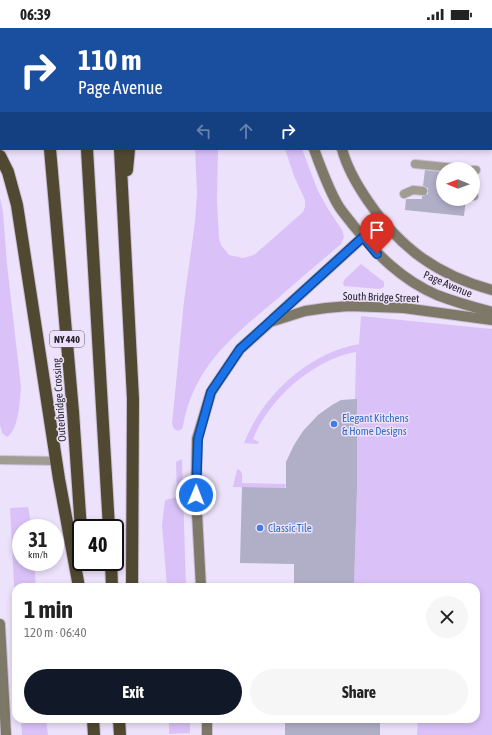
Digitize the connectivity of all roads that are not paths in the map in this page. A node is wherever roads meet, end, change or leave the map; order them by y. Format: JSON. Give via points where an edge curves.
{"nodes":[{"id":1,"x":50,"y":150,"type":"edge"},
{"id":2,"x":87,"y":150,"type":"edge"},
{"id":3,"x":120,"y":150,"type":"edge"},
{"id":4,"x":129,"y":150,"type":"edge"},
{"id":5,"x":314,"y":150,"type":"edge"},
{"id":6,"x":342,"y":150,"type":"edge"},
{"id":7,"x":0,"y":156,"type":"edge"},
{"id":8,"x":415,"y":164,"type":"dead end"},
{"id":9,"x":436,"y":166,"type":"edge"},
{"id":10,"x":423,"y":191,"type":"dead end"},
{"id":11,"x":404,"y":194,"type":"dead end"},
{"id":12,"x":378,"y":216,"type":"junction"},
{"id":13,"x":124,"y":223,"type":"junction"},
{"id":14,"x":363,"y":237,"type":"junction"},
{"id":15,"x":492,"y":290,"type":"edge"},
{"id":16,"x":492,"y":312,"type":"edge"},
{"id":17,"x":492,"y":320,"type":"edge"},
{"id":18,"x":270,"y":322,"type":"junction"},
{"id":19,"x":0,"y":460,"type":"edge"},
{"id":20,"x":56,"y":461,"type":"junction"},
{"id":21,"x":80,"y":519,"type":"edge"},
{"id":22,"x":108,"y":519,"type":"edge"},
{"id":23,"x":84,"y":571,"type":"edge"},
{"id":24,"x":111,"y":571,"type":"edge"},
{"id":25,"x":78,"y":583,"type":"edge"},
{"id":26,"x":85,"y":583,"type":"edge"},
{"id":27,"x":112,"y":583,"type":"edge"},
{"id":28,"x":132,"y":583,"type":"edge"},
{"id":29,"x":201,"y":583,"type":"edge"},
{"id":30,"x":0,"y":624,"type":"edge"},
{"id":31,"x":93,"y":723,"type":"edge"},
{"id":32,"x":119,"y":723,"type":"edge"},
{"id":33,"x":127,"y":723,"type":"edge"},
{"id":34,"x":207,"y":723,"type":"edge"},
{"id":35,"x":6,"y":735,"type":"edge"},
{"id":36,"x":94,"y":735,"type":"edge"},
{"id":37,"x":120,"y":735,"type":"edge"},
{"id":38,"x":127,"y":735,"type":"edge"},
{"id":39,"x":207,"y":735,"type":"edge"}],
"edges":[{"from":1,"to":21,"type":"highway","name":"Outerbridge Crossing","number":"NY 440"},
{"from":2,"to":22,"type":"highway","number":"NY 440"},
{"from":3,"to":13,"type":"highway"},
{"from":4,"to":13,"type":"highway"},
{"from":5,"to":14,"type":"street","name":"Page Avenue","via":[[339,207]]},
{"from":6,"to":12,"type":"street","name":"Page Avenue","via":[[361,190]]},
{"from":7,"to":20,"type":"highway","via":[[8,172],[17,205]]},
{"from":8,"to":9,"type":"lane"},
{"from":10,"to":11,"type":"lane","via":[[413,190]]},
{"from":12,"to":14,"type":"street","name":"South Bridge Street"},
{"from":12,"to":15,"type":"street","name":"Page Avenue","via":[[416,255],[446,273]]},
{"from":13,"to":28,"type":"highway","via":[[133,399]]},
{"from":14,"to":16,"type":"street","name":"Page Avenue","via":[[382,258],[416,284],[443,297]]},
{"from":14,"to":18,"type":"street","name":"South Bridge Street"},
{"from":17,"to":18,"type":"street","name":"South Bridge Street","via":[[404,308],[349,306],[305,311]]},
{"from":18,"to":29,"type":"street","name":"South Bridge Street","via":[[240,349],[211,392],[198,439],[196,495]]},
{"from":19,"to":20,"type":"lane"},
{"from":20,"to":25,"type":"highway"},
{"from":23,"to":26,"type":"highway"},
{"from":24,"to":27,"type":"highway"},
{"from":30,"to":35,"type":"street"},
{"from":31,"to":36,"type":"highway"},
{"from":32,"to":37,"type":"highway"},
{"from":33,"to":38,"type":"highway"},
{"from":34,"to":39,"type":"street"}]}
